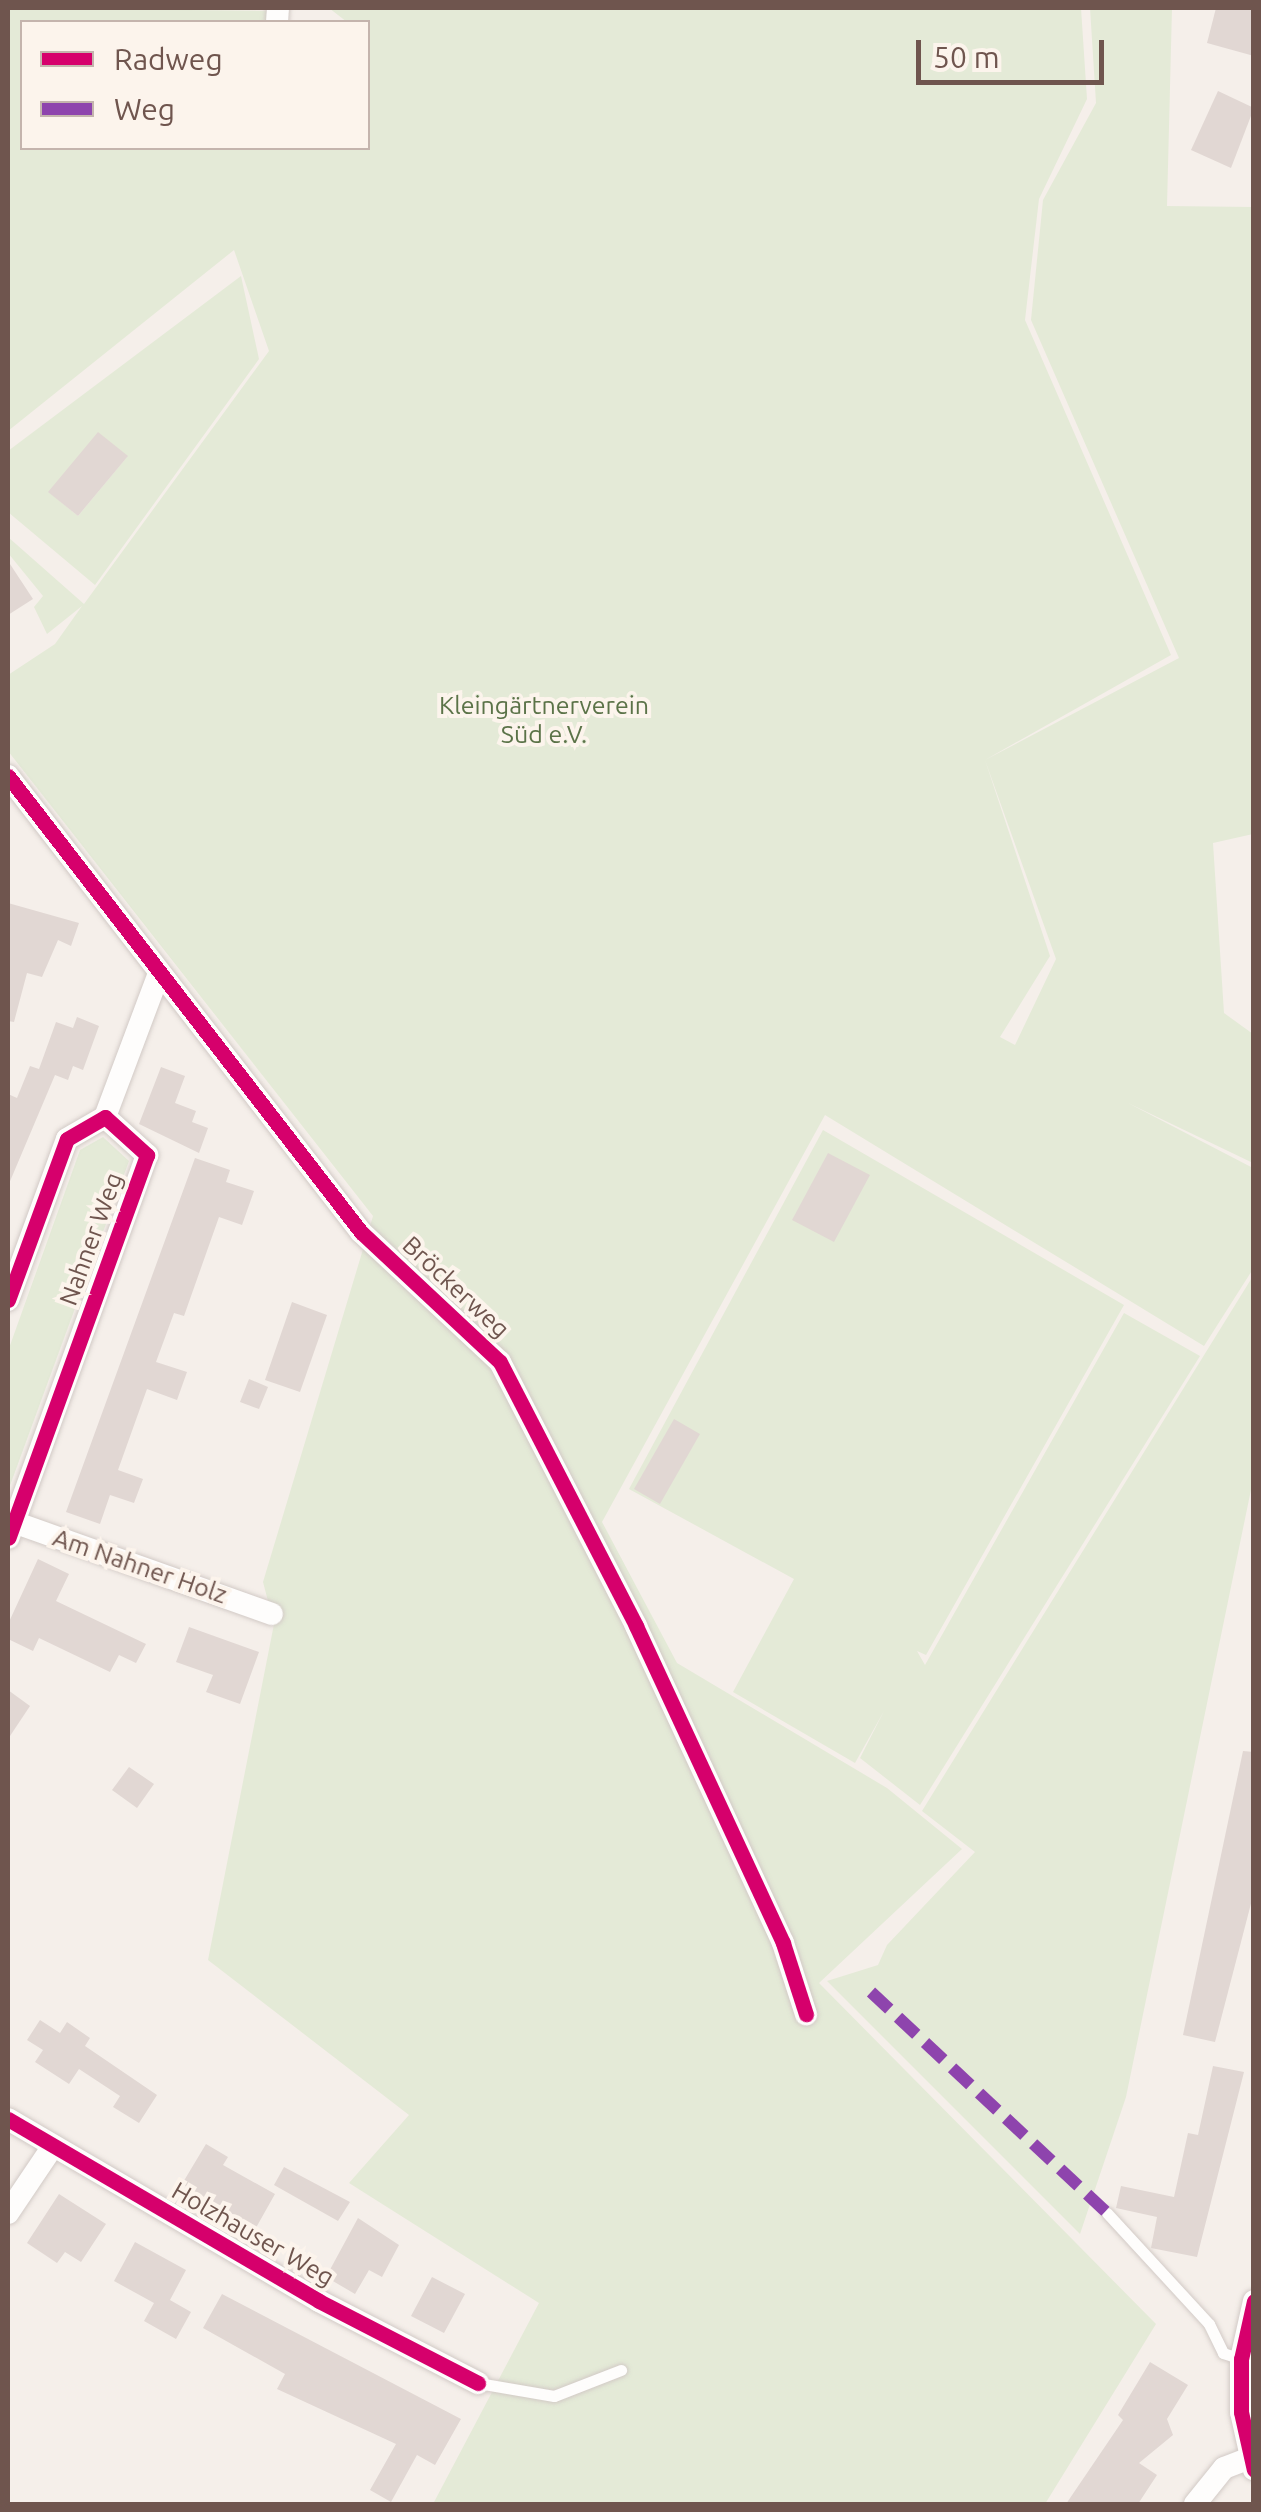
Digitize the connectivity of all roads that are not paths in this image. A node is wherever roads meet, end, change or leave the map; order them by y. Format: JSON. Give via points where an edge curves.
{"nodes":[{"id":1,"x":8,"y":776,"type":"edge"},
{"id":2,"x":158,"y":976,"type":"junction"},
{"id":3,"x":105,"y":1117,"type":"junction"},
{"id":4,"x":8,"y":1300,"type":"edge"},
{"id":5,"x":10,"y":1527,"type":"edge"},
{"id":6,"x":272,"y":1614,"type":"dead end"},
{"id":7,"x":806,"y":2014,"type":"dead end"},
{"id":8,"x":8,"y":2119,"type":"edge"},
{"id":9,"x":52,"y":2146,"type":"junction"},
{"id":10,"x":8,"y":2213,"type":"edge"},
{"id":11,"x":1107,"y":2213,"type":"dead end"},
{"id":12,"x":1254,"y":2301,"type":"edge"},
{"id":13,"x":1241,"y":2359,"type":"junction"},
{"id":14,"x":621,"y":2370,"type":"dead end"},
{"id":15,"x":478,"y":2383,"type":"joint"},
{"id":16,"x":1250,"y":2464,"type":"edge"},
{"id":17,"x":1195,"y":2504,"type":"edge"}],
"edges":[{"from":1,"to":2,"type":"street","name":"Bröckerweg"},
{"from":2,"to":3,"type":"street"},
{"from":2,"to":7,"type":"street","name":"Bröckerweg","via":[[360,1232],[500,1362],[636,1626],[783,1944]]},
{"from":3,"to":4,"type":"street","via":[[66,1139]]},
{"from":3,"to":5,"type":"street","name":"Nahner Weg","via":[[147,1155]]},
{"from":5,"to":6,"type":"street","name":"Am Nahner Holz"},
{"from":8,"to":9,"type":"street","name":"Holzhauser Weg"},
{"from":9,"to":10,"type":"street"},
{"from":9,"to":15,"type":"street","name":"Holzhauser Weg","via":[[318,2301]]},
{"from":11,"to":13,"type":"lane","via":[[1208,2324],[1222,2353]]},
{"from":12,"to":13,"type":"street"},
{"from":13,"to":16,"type":"street"},
{"from":14,"to":15,"type":"lane","via":[[554,2396]]},
{"from":16,"to":17,"type":"street","via":[[1224,2468]]}]}
